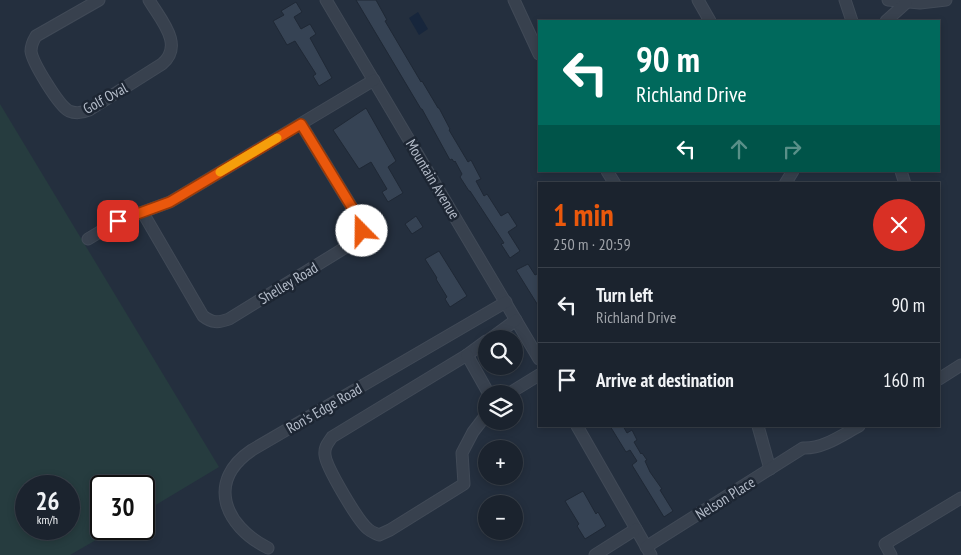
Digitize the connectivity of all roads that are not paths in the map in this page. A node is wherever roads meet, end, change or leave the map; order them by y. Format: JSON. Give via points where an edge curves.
{"nodes":[{"id":1,"x":99,"y":0,"type":"edge"},
{"id":2,"x":149,"y":0,"type":"edge"},
{"id":3,"x":326,"y":0,"type":"edge"},
{"id":4,"x":514,"y":0,"type":"edge"},
{"id":5,"x":698,"y":0,"type":"edge"},
{"id":6,"x":845,"y":0,"type":"edge"},
{"id":7,"x":888,"y":0,"type":"edge"},
{"id":8,"x":946,"y":0,"type":"edge"},
{"id":9,"x":906,"y":3,"type":"junction"},
{"id":10,"x":709,"y":20,"type":"edge"},
{"id":11,"x":852,"y":20,"type":"edge"},
{"id":12,"x":887,"y":20,"type":"edge"},
{"id":13,"x":538,"y":52,"type":"edge"},
{"id":14,"x":374,"y":80,"type":"junction"},
{"id":15,"x":301,"y":124,"type":"junction"},
{"id":16,"x":143,"y":213,"type":"junction"},
{"id":17,"x":88,"y":239,"type":"dead end"},
{"id":18,"x":506,"y":302,"type":"junction"},
{"id":19,"x":516,"y":320,"type":"junction"},
{"id":20,"x":502,"y":330,"type":"edge"},
{"id":21,"x":478,"y":347,"type":"edge"},
{"id":22,"x":467,"y":355,"type":"junction"},
{"id":23,"x":538,"y":358,"type":"edge"},
{"id":24,"x":961,"y":365,"type":"edge"},
{"id":25,"x":538,"y":376,"type":"edge"},
{"id":26,"x":940,"y":378,"type":"edge"},
{"id":27,"x":485,"y":385,"type":"edge"},
{"id":28,"x":523,"y":385,"type":"edge"},
{"id":29,"x":478,"y":425,"type":"edge"},
{"id":30,"x":578,"y":427,"type":"edge"},
{"id":31,"x":758,"y":427,"type":"edge"},
{"id":32,"x":857,"y":427,"type":"edge"},
{"id":33,"x":770,"y":469,"type":"junction"},
{"id":34,"x":961,"y":498,"type":"edge"},
{"id":35,"x":636,"y":529,"type":"junction"},
{"id":36,"x":268,"y":548,"type":"dead end"},
{"id":37,"x":648,"y":551,"type":"edge"},
{"id":38,"x":595,"y":555,"type":"edge"},
{"id":39,"x":891,"y":555,"type":"edge"}],
"edges":[{"from":1,"to":2,"type":"street","name":"Golf Oval","via":[[36,36],[32,43],[35,63],[60,103],[76,113],[89,110],[162,64],[171,54],[172,38]]},
{"from":3,"to":14,"type":"street","name":"Mountain Avenue"},
{"from":4,"to":13,"type":"street"},
{"from":5,"to":10,"type":"street"},
{"from":6,"to":11,"type":"street"},
{"from":7,"to":9,"type":"street"},
{"from":8,"to":9,"type":"street"},
{"from":9,"to":12,"type":"street"},
{"from":14,"to":15,"type":"street"},
{"from":14,"to":18,"type":"street","name":"Mountain Avenue"},
{"from":15,"to":16,"type":"street","via":[[170,202]]},
{"from":15,"to":16,"type":"street","name":"Shelley Road","via":[[362,224],[362,231],[351,244],[229,319],[217,322],[204,316]]},
{"from":16,"to":17,"type":"street","via":[[118,221]]},
{"from":18,"to":19,"type":"street","name":"Mountain Avenue"},
{"from":18,"to":36,"type":"street","name":"Ron's Edge Road","via":[[238,461],[225,487],[228,507],[245,533]]},
{"from":19,"to":20,"type":"street"},
{"from":19,"to":23,"type":"street","name":"Mountain Avenue"},
{"from":21,"to":22,"type":"street"},
{"from":22,"to":27,"type":"street"},
{"from":22,"to":29,"type":"street","via":[[332,438],[325,454],[329,467],[361,521],[378,535],[464,484],[462,453]]},
{"from":24,"to":26,"type":"street"},
{"from":25,"to":28,"type":"street"},
{"from":30,"to":35,"type":"street"},
{"from":31,"to":33,"type":"street"},
{"from":32,"to":33,"type":"street","name":"Nelson Place","via":[[814,448],[804,448]]},
{"from":33,"to":37,"type":"street","name":"Nelson Place"},
{"from":34,"to":39,"type":"street","via":[[886,544]]},
{"from":35,"to":37,"type":"street"},
{"from":35,"to":38,"type":"street"}]}
